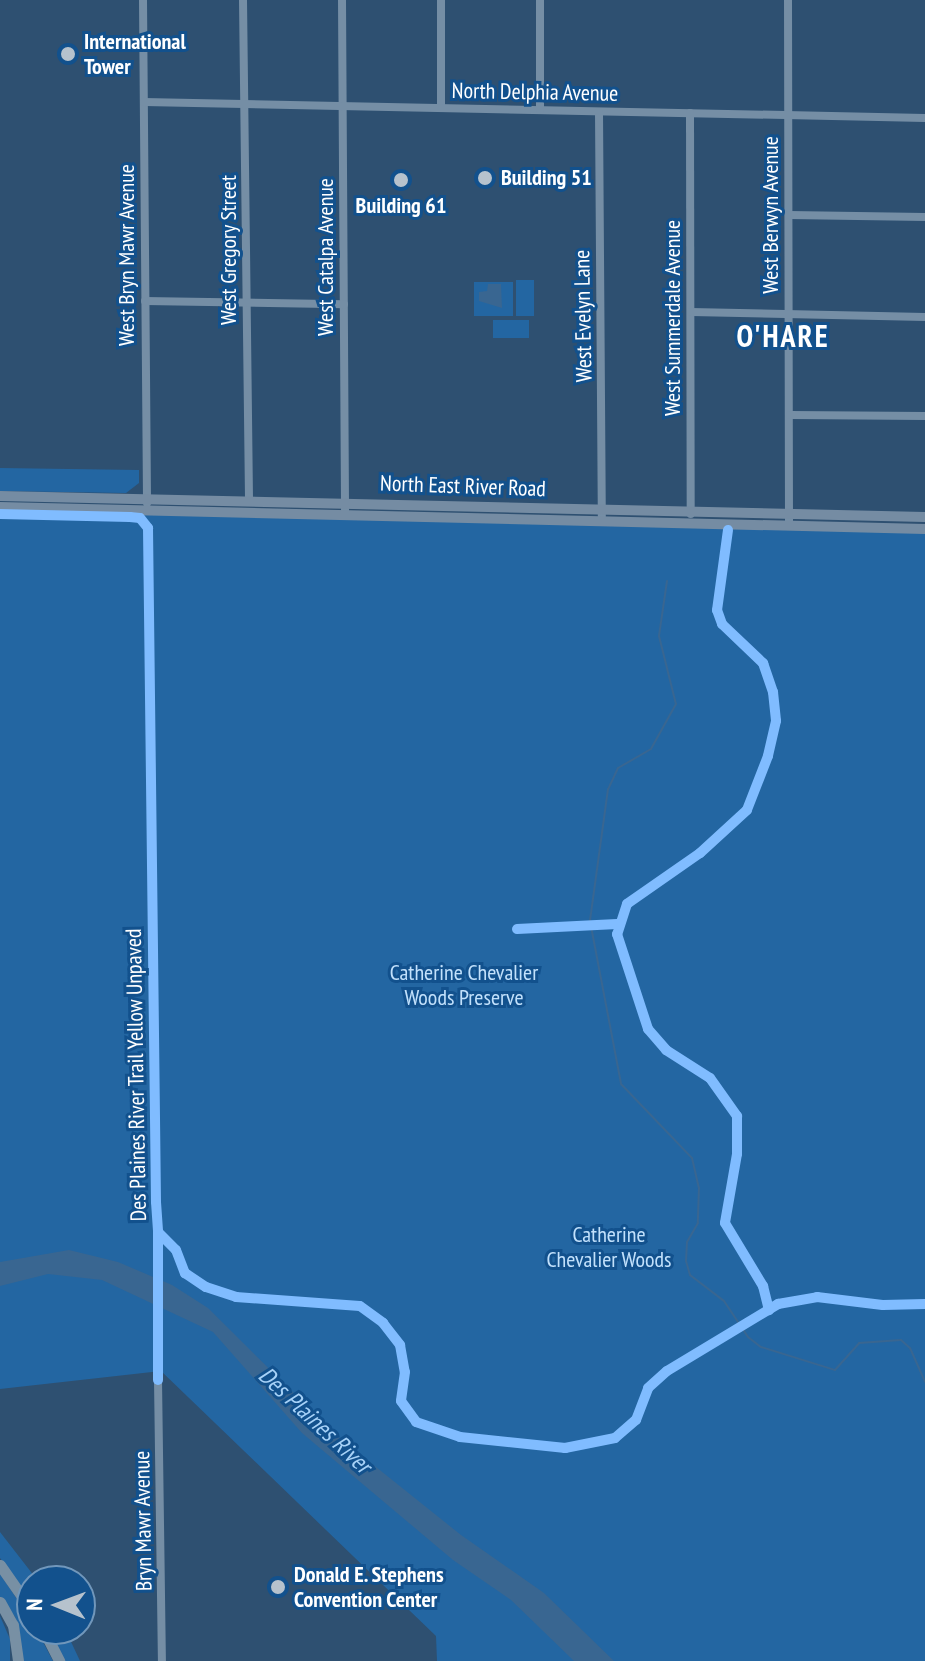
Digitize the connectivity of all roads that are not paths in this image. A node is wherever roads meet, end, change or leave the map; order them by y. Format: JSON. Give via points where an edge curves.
{"nodes":[{"id":1,"x":143,"y":0,"type":"edge"},
{"id":2,"x":243,"y":0,"type":"edge"},
{"id":3,"x":342,"y":0,"type":"edge"},
{"id":4,"x":441,"y":0,"type":"edge"},
{"id":5,"x":540,"y":0,"type":"edge"},
{"id":6,"x":788,"y":0,"type":"edge"},
{"id":7,"x":144,"y":102,"type":"junction"},
{"id":8,"x":245,"y":104,"type":"junction"},
{"id":9,"x":343,"y":106,"type":"junction"},
{"id":10,"x":441,"y":108,"type":"junction"},
{"id":11,"x":540,"y":110,"type":"junction"},
{"id":12,"x":599,"y":112,"type":"junction"},
{"id":13,"x":690,"y":113,"type":"junction"},
{"id":14,"x":789,"y":116,"type":"junction"},
{"id":15,"x":925,"y":118,"type":"edge"},
{"id":16,"x":789,"y":215,"type":"junction"},
{"id":17,"x":925,"y":217,"type":"edge"},
{"id":18,"x":145,"y":301,"type":"junction"},
{"id":19,"x":247,"y":303,"type":"junction"},
{"id":20,"x":344,"y":304,"type":"junction"},
{"id":21,"x":691,"y":312,"type":"junction"},
{"id":22,"x":790,"y":314,"type":"junction"},
{"id":23,"x":925,"y":317,"type":"edge"},
{"id":24,"x":790,"y":415,"type":"junction"},
{"id":25,"x":925,"y":416,"type":"edge"},
{"id":26,"x":0,"y":496,"type":"edge"},
{"id":27,"x":147,"y":497,"type":"junction"},
{"id":28,"x":249,"y":500,"type":"junction"},
{"id":29,"x":0,"y":507,"type":"edge"},
{"id":30,"x":345,"y":508,"type":"junction"},
{"id":31,"x":147,"y":510,"type":"junction"},
{"id":32,"x":602,"y":516,"type":"junction"},
{"id":33,"x":925,"y":517,"type":"edge"},
{"id":34,"x":691,"y":518,"type":"junction"},
{"id":35,"x":789,"y":520,"type":"junction"},
{"id":36,"x":925,"y":529,"type":"edge"},
{"id":37,"x":158,"y":1380,"type":"dead end"},
{"id":38,"x":0,"y":1565,"type":"edge"},
{"id":39,"x":16,"y":1588,"type":"edge"},
{"id":40,"x":0,"y":1602,"type":"edge"},
{"id":41,"x":18,"y":1661,"type":"edge"},
{"id":42,"x":162,"y":1661,"type":"edge"}],
"edges":[{"from":1,"to":7,"type":"street","name":"West Bryn Mawr Avenue"},
{"from":2,"to":8,"type":"street","name":"West Gregory Street"},
{"from":3,"to":9,"type":"street","name":"West Catalpa Avenue"},
{"from":4,"to":10,"type":"street"},
{"from":5,"to":11,"type":"street"},
{"from":6,"to":14,"type":"street","name":"West Berwyn Avenue"},
{"from":7,"to":8,"type":"street","name":"North Delphia Avenue"},
{"from":7,"to":18,"type":"street","name":"West Bryn Mawr Avenue"},
{"from":8,"to":9,"type":"street","name":"North Delphia Avenue"},
{"from":8,"to":19,"type":"street","name":"West Gregory Street"},
{"from":9,"to":10,"type":"street","name":"North Delphia Avenue"},
{"from":9,"to":20,"type":"street","name":"West Catalpa Avenue"},
{"from":10,"to":11,"type":"street","name":"North Delphia Avenue"},
{"from":11,"to":12,"type":"street","name":"North Delphia Avenue"},
{"from":12,"to":13,"type":"street","name":"North Delphia Avenue"},
{"from":12,"to":32,"type":"street","name":"West Evelyn Lane"},
{"from":13,"to":14,"type":"street","name":"North Delphia Avenue"},
{"from":13,"to":21,"type":"street","name":"West Summerdale Avenue"},
{"from":14,"to":15,"type":"street","name":"North Delphia Avenue"},
{"from":14,"to":16,"type":"street","name":"West Berwyn Avenue"},
{"from":16,"to":17,"type":"street"},
{"from":16,"to":22,"type":"street","name":"West Berwyn Avenue"},
{"from":18,"to":19,"type":"street"},
{"from":18,"to":27,"type":"street","name":"West Bryn Mawr Avenue"},
{"from":19,"to":20,"type":"street"},
{"from":19,"to":28,"type":"street","name":"West Gregory Street"},
{"from":20,"to":30,"type":"street","name":"West Catalpa Avenue"},
{"from":21,"to":22,"type":"street"},
{"from":21,"to":34,"type":"street","name":"West Summerdale Avenue"},
{"from":22,"to":23,"type":"street"},
{"from":22,"to":24,"type":"street","name":"West Berwyn Avenue"},
{"from":24,"to":25,"type":"street"},
{"from":24,"to":35,"type":"street","name":"West Berwyn Avenue"},
{"from":26,"to":27,"type":"main road","name":"North East River Road"},
{"from":27,"to":28,"type":"main road","name":"North East River Road"},
{"from":27,"to":31,"type":"street","name":"West Bryn Mawr Avenue"},
{"from":28,"to":30,"type":"main road","name":"North East River Road"},
{"from":29,"to":31,"type":"main road","name":"North East River Road"},
{"from":30,"to":31,"type":"main road","name":"North East River Road"},
{"from":30,"to":32,"type":"main road","name":"North East River Road"},
{"from":32,"to":34,"type":"main road","name":"North East River Road"},
{"from":33,"to":35,"type":"main road","name":"North East River Road"},
{"from":34,"to":35,"type":"main road","name":"North East River Road"},
{"from":35,"to":36,"type":"main road","name":"North East River Road"},
{"from":37,"to":42,"type":"street","name":"Bryn Mawr Avenue"},
{"from":38,"to":39,"type":"highway"},
{"from":40,"to":41,"type":"highway","via":[[13,1625]]}]}
